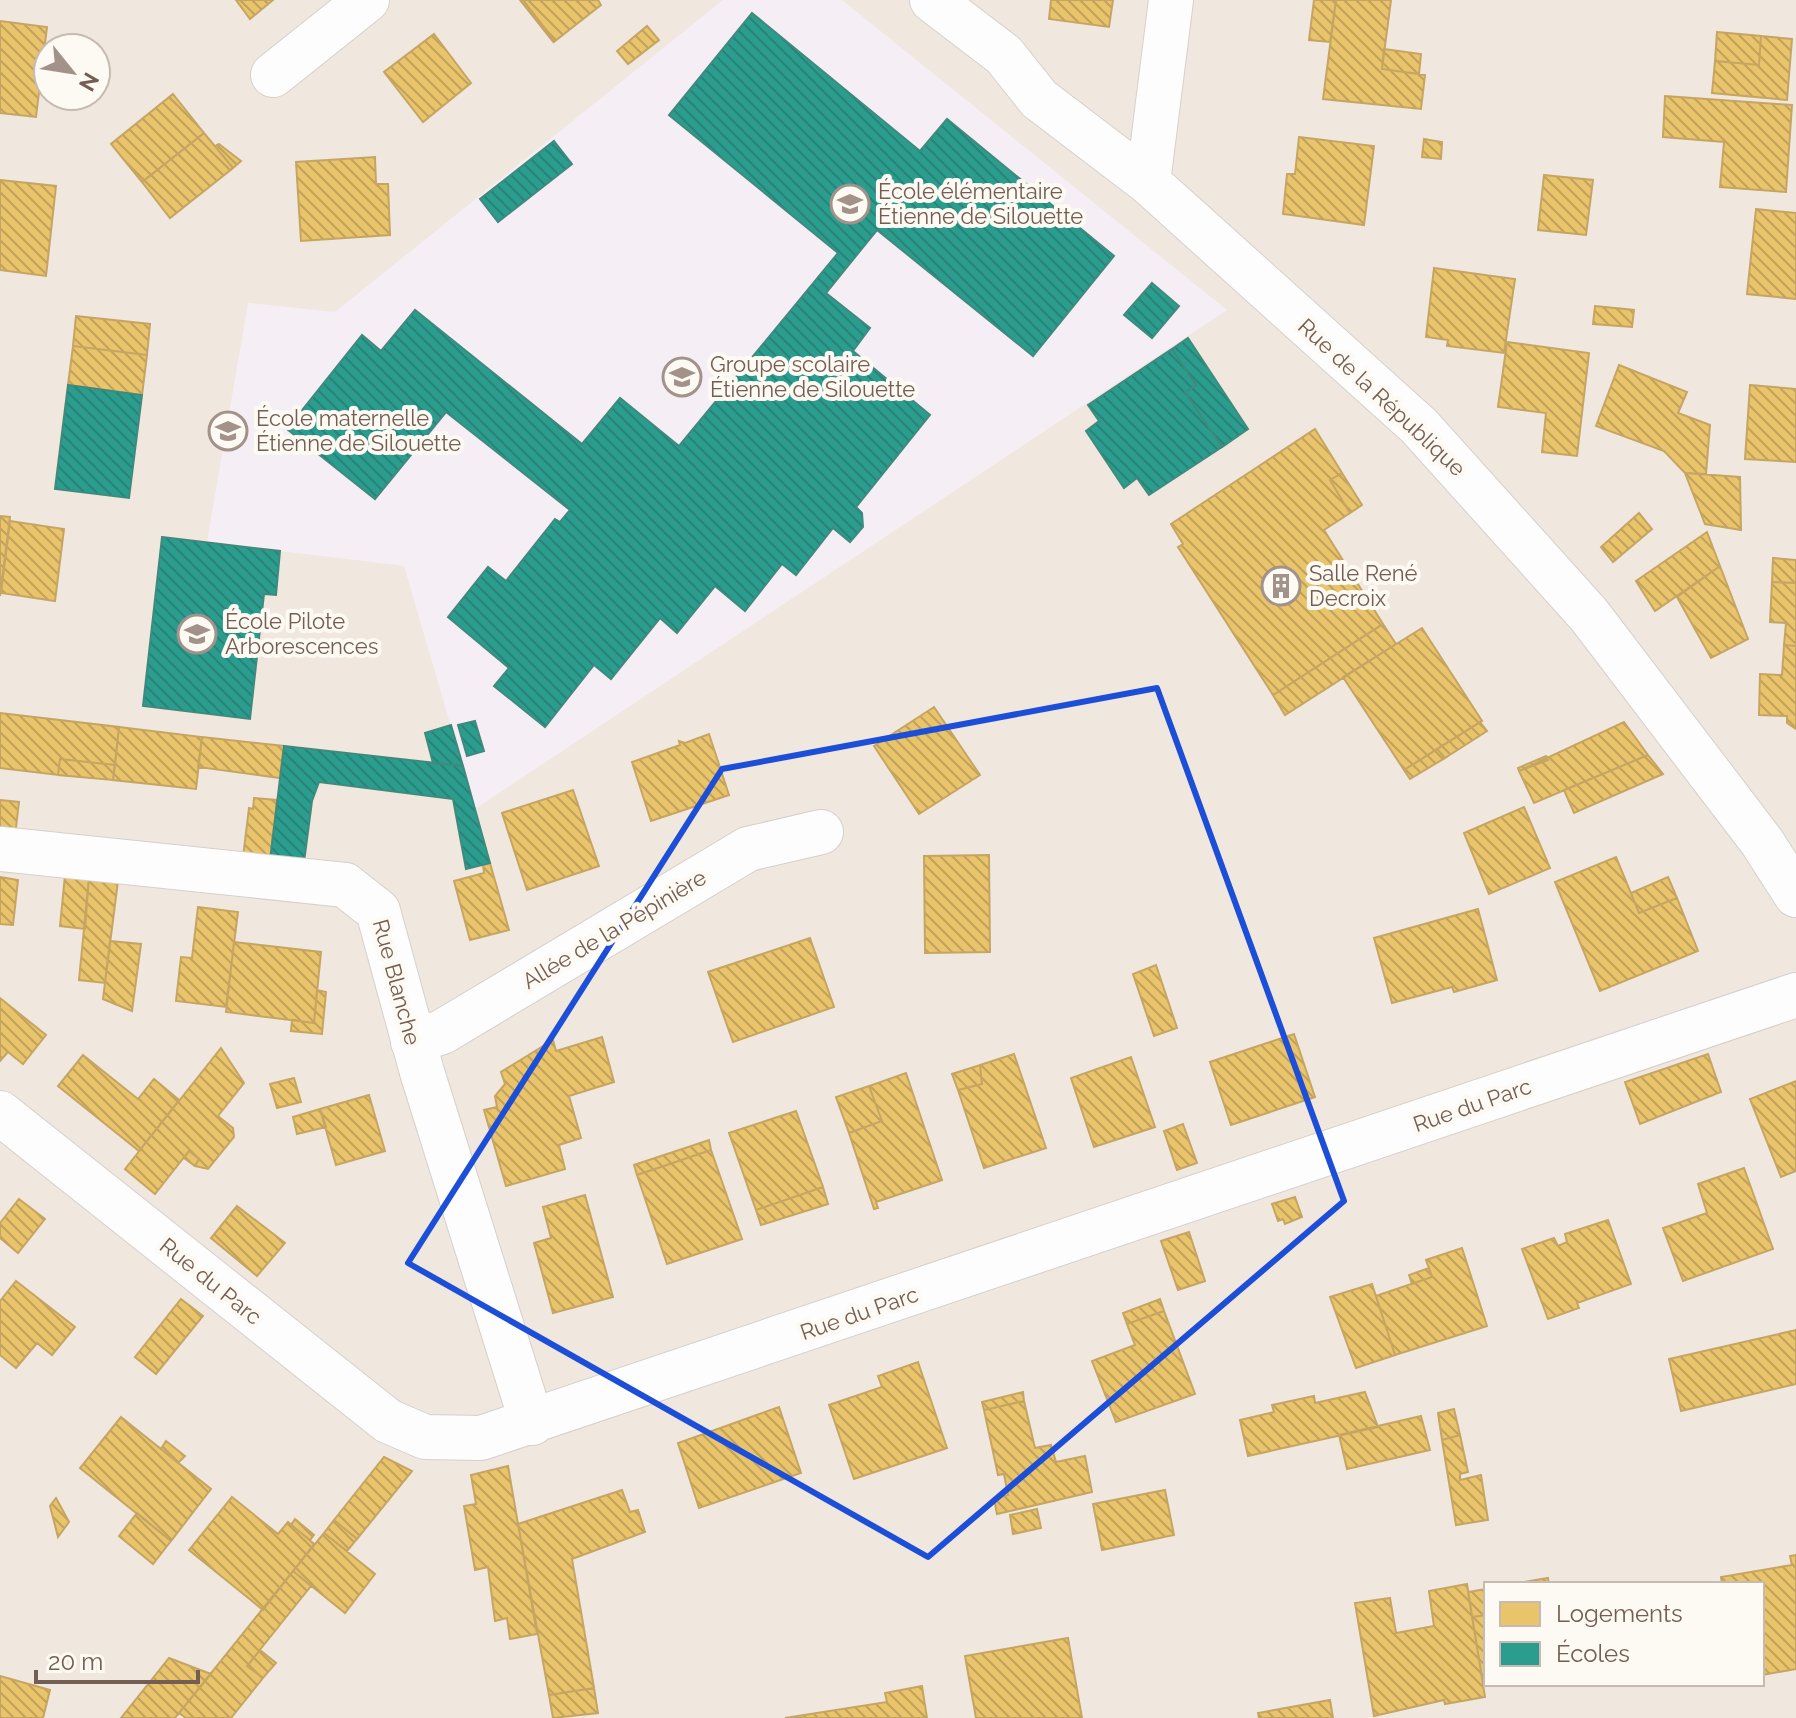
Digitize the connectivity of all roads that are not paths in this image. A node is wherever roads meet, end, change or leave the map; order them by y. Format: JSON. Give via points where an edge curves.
{"nodes":[{"id":1,"x":367,"y":0,"type":"edge"},
{"id":2,"x":932,"y":0,"type":"edge"},
{"id":3,"x":1171,"y":0,"type":"edge"},
{"id":4,"x":273,"y":75,"type":"dead end"},
{"id":5,"x":1148,"y":182,"type":"junction"},
{"id":6,"x":821,"y":832,"type":"dead end"},
{"id":7,"x":0,"y":849,"type":"edge"},
{"id":8,"x":1796,"y":895,"type":"edge"},
{"id":9,"x":1796,"y":995,"type":"edge"},
{"id":10,"x":413,"y":1042,"type":"junction"},
{"id":11,"x":0,"y":1113,"type":"edge"},
{"id":12,"x":532,"y":1423,"type":"junction"}],
"edges":[{"from":1,"to":4,"type":"street"},
{"from":2,"to":5,"type":"street","name":"Rue de la République","via":[[1004,55],[1039,99]]},
{"from":3,"to":5,"type":"street"},
{"from":5,"to":8,"type":"street","name":"Rue de la République","via":[[1419,426],[1512,525],[1651,694]]},
{"from":6,"to":10,"type":"street","name":"Allée de la Pépinière","via":[[748,849],[442,1032]]},
{"from":7,"to":10,"type":"street","name":"Rue Blanche","via":[[345,885],[378,911]]},
{"from":9,"to":12,"type":"street","name":"Rue du Parc"},
{"from":10,"to":12,"type":"street","name":"Rue Blanche"},
{"from":11,"to":12,"type":"street","name":"Rue du Parc","via":[[403,1430],[425,1437],[481,1438]]}]}
